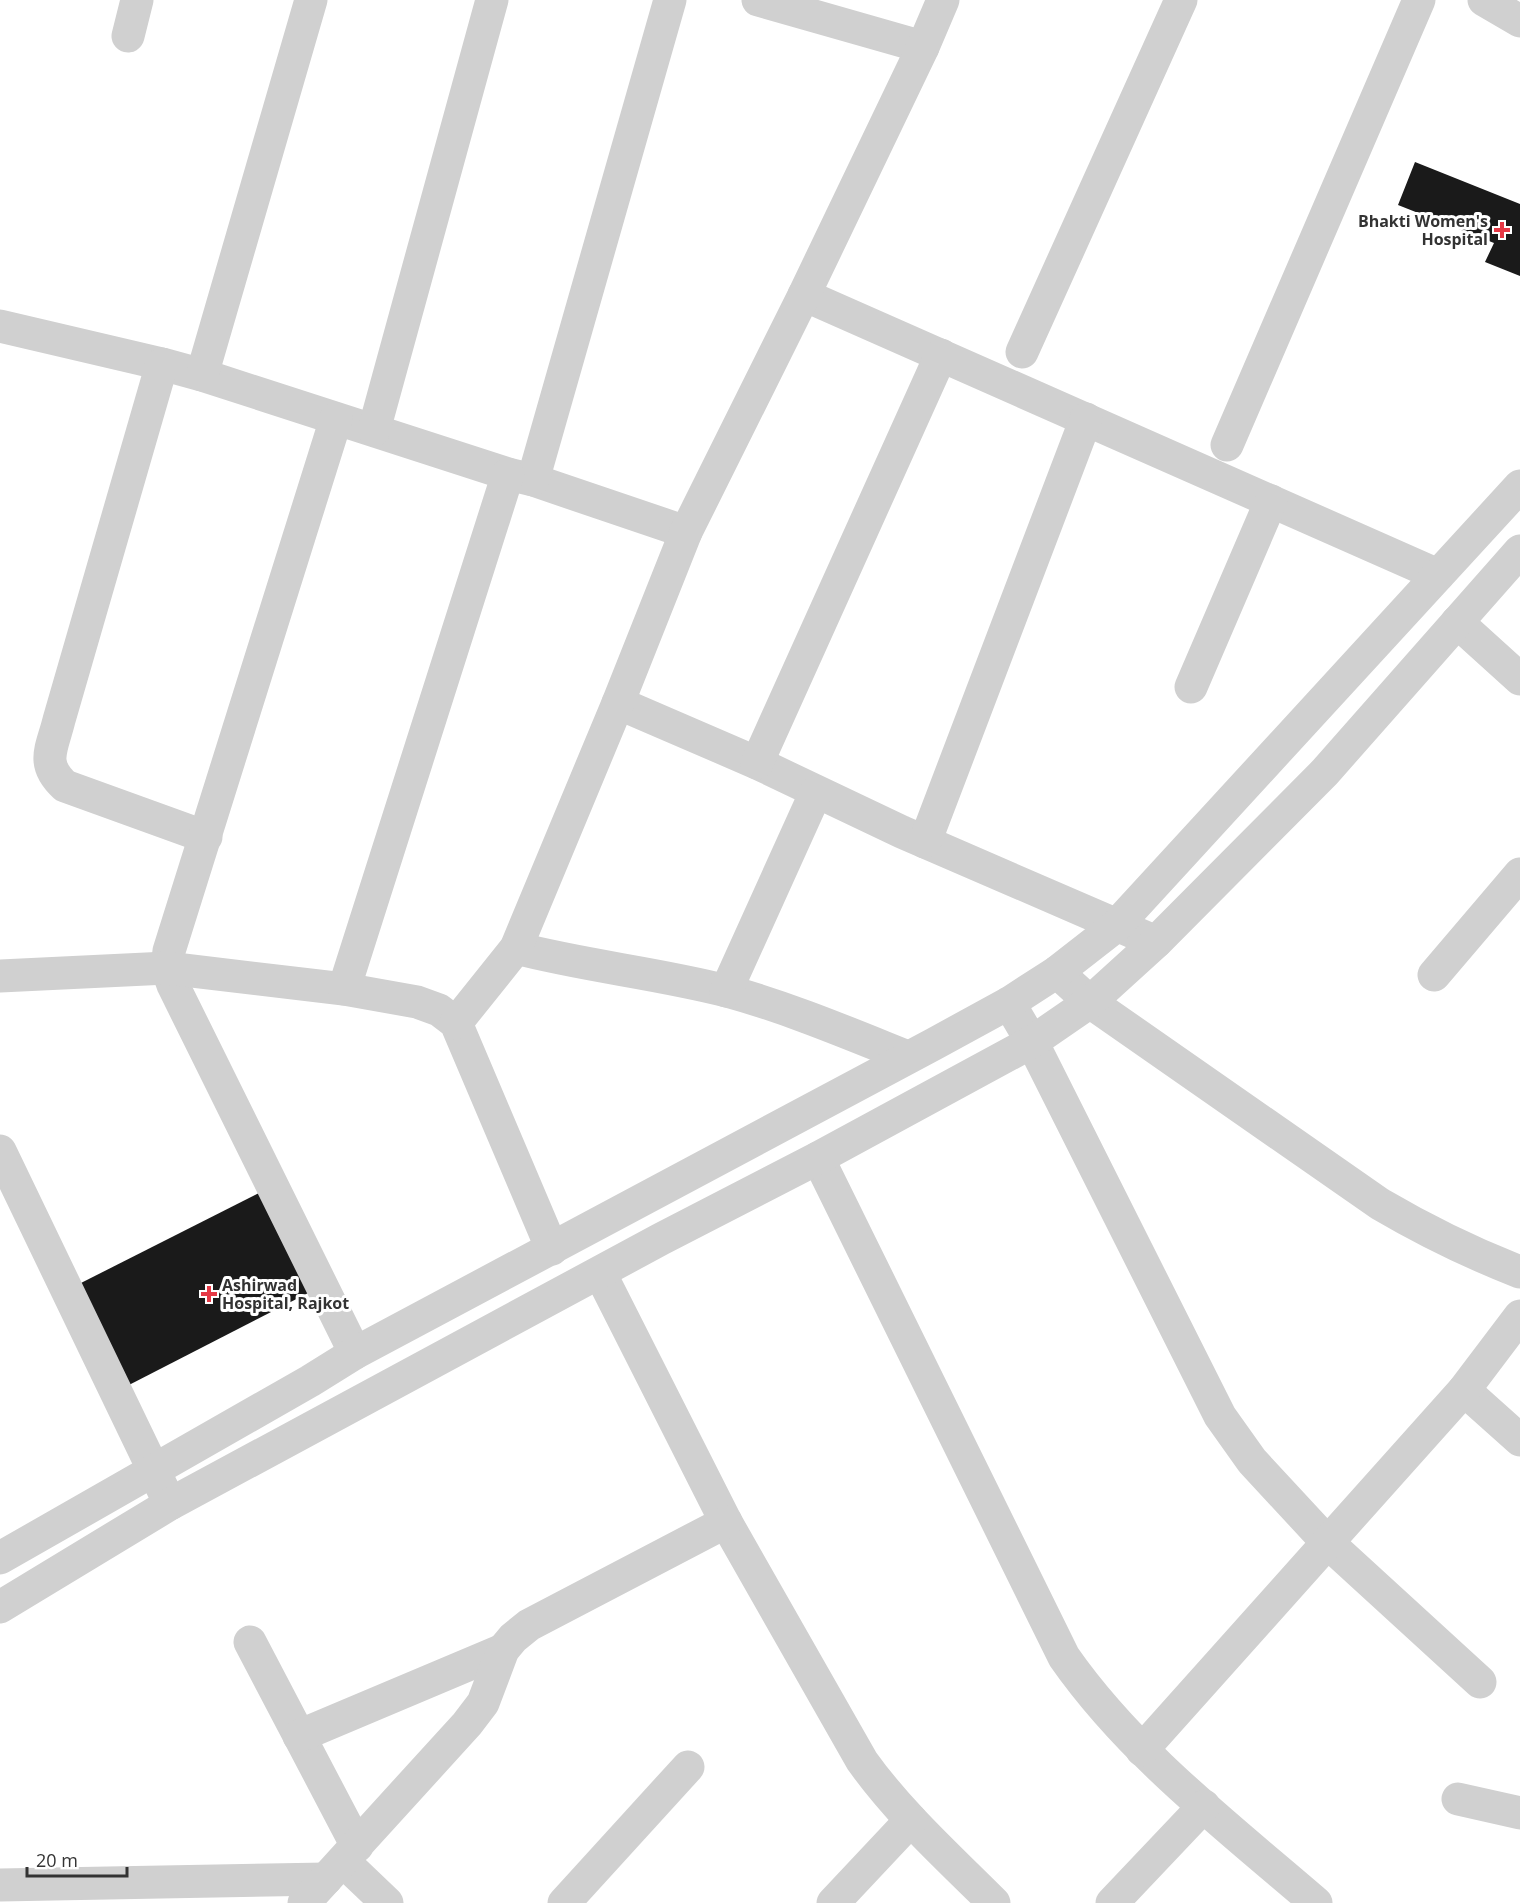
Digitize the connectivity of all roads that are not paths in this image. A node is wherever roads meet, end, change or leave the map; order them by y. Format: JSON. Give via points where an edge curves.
{"nodes":[{"id":1,"x":137,"y":0,"type":"edge"},
{"id":2,"x":311,"y":0,"type":"edge"},
{"id":3,"x":492,"y":0,"type":"edge"},
{"id":4,"x":670,"y":0,"type":"edge"},
{"id":5,"x":758,"y":0,"type":"edge"},
{"id":6,"x":943,"y":0,"type":"edge"},
{"id":7,"x":1181,"y":0,"type":"edge"},
{"id":8,"x":1419,"y":0,"type":"edge"},
{"id":9,"x":1484,"y":0,"type":"edge"},
{"id":10,"x":1520,"y":21,"type":"edge"},
{"id":11,"x":128,"y":36,"type":"dead end"},
{"id":12,"x":923,"y":47,"type":"junction"},
{"id":13,"x":804,"y":295,"type":"junction"},
{"id":14,"x":0,"y":326,"type":"edge"},
{"id":15,"x":1022,"y":352,"type":"dead end"},
{"id":16,"x":941,"y":355,"type":"junction"},
{"id":17,"x":162,"y":364,"type":"junction"},
{"id":18,"x":202,"y":375,"type":"junction"},
{"id":19,"x":336,"y":418,"type":"junction"},
{"id":20,"x":1086,"y":419,"type":"junction"},
{"id":21,"x":374,"y":430,"type":"junction"},
{"id":22,"x":1227,"y":445,"type":"dead end"},
{"id":23,"x":520,"y":477,"type":"junction"},
{"id":24,"x":1520,"y":486,"type":"edge"},
{"id":25,"x":1272,"y":501,"type":"junction"},
{"id":26,"x":686,"y":532,"type":"junction"},
{"id":27,"x":1520,"y":551,"type":"edge"},
{"id":28,"x":1438,"y":575,"type":"junction"},
{"id":29,"x":1457,"y":622,"type":"junction"},
{"id":30,"x":1520,"y":679,"type":"edge"},
{"id":31,"x":1191,"y":687,"type":"dead end"},
{"id":32,"x":618,"y":703,"type":"junction"},
{"id":33,"x":757,"y":763,"type":"junction"},
{"id":34,"x":816,"y":792,"type":"junction"},
{"id":35,"x":206,"y":837,"type":"junction"},
{"id":36,"x":925,"y":842,"type":"junction"},
{"id":37,"x":1520,"y":874,"type":"edge"},
{"id":38,"x":1116,"y":926,"type":"junction"},
{"id":39,"x":1156,"y":942,"type":"junction"},
{"id":40,"x":516,"y":948,"type":"junction"},
{"id":41,"x":167,"y":968,"type":"junction"},
{"id":42,"x":1057,"y":972,"type":"junction"},
{"id":43,"x":1434,"y":975,"type":"dead end"},
{"id":44,"x":0,"y":976,"type":"edge"},
{"id":45,"x":344,"y":989,"type":"junction"},
{"id":46,"x":726,"y":991,"type":"junction"},
{"id":47,"x":1090,"y":1002,"type":"junction"},
{"id":48,"x":1009,"y":1003,"type":"junction"},
{"id":49,"x":456,"y":1023,"type":"junction"},
{"id":50,"x":1032,"y":1042,"type":"junction"},
{"id":51,"x":908,"y":1057,"type":"junction"},
{"id":52,"x":0,"y":1151,"type":"edge"},
{"id":53,"x":818,"y":1158,"type":"junction"},
{"id":54,"x":552,"y":1249,"type":"junction"},
{"id":55,"x":1520,"y":1272,"type":"edge"},
{"id":56,"x":600,"y":1273,"type":"junction"},
{"id":57,"x":1520,"y":1316,"type":"edge"},
{"id":58,"x":355,"y":1353,"type":"junction"},
{"id":59,"x":1464,"y":1390,"type":"junction"},
{"id":60,"x":1520,"y":1440,"type":"edge"},
{"id":61,"x":153,"y":1470,"type":"junction"},
{"id":62,"x":170,"y":1504,"type":"junction"},
{"id":63,"x":726,"y":1522,"type":"junction"},
{"id":64,"x":1327,"y":1542,"type":"junction"},
{"id":65,"x":0,"y":1558,"type":"edge"},
{"id":66,"x":0,"y":1606,"type":"edge"},
{"id":67,"x":250,"y":1642,"type":"dead end"},
{"id":68,"x":503,"y":1650,"type":"junction"},
{"id":69,"x":1480,"y":1682,"type":"dead end"},
{"id":70,"x":299,"y":1736,"type":"junction"},
{"id":71,"x":1142,"y":1750,"type":"junction"},
{"id":72,"x":688,"y":1767,"type":"dead end"},
{"id":73,"x":1458,"y":1799,"type":"dead end"},
{"id":74,"x":1204,"y":1806,"type":"junction"},
{"id":75,"x":1520,"y":1813,"type":"edge"},
{"id":76,"x":911,"y":1820,"type":"junction"},
{"id":77,"x":342,"y":1862,"type":"junction"},
{"id":78,"x":0,"y":1884,"type":"edge"},
{"id":79,"x":304,"y":1903,"type":"edge"},
{"id":80,"x":387,"y":1903,"type":"edge"},
{"id":81,"x":564,"y":1903,"type":"edge"},
{"id":82,"x":833,"y":1903,"type":"edge"},
{"id":83,"x":994,"y":1903,"type":"edge"},
{"id":84,"x":1112,"y":1903,"type":"edge"},
{"id":85,"x":1316,"y":1903,"type":"edge"}],
"edges":[{"from":1,"to":11,"type":"street"},
{"from":2,"to":18,"type":"street"},
{"from":3,"to":21,"type":"street"},
{"from":4,"to":23,"type":"street"},
{"from":5,"to":12,"type":"street"},
{"from":6,"to":12,"type":"street"},
{"from":7,"to":15,"type":"street"},
{"from":8,"to":22,"type":"street"},
{"from":9,"to":10,"type":"street"},
{"from":12,"to":13,"type":"street"},
{"from":13,"to":16,"type":"street"},
{"from":13,"to":26,"type":"street"},
{"from":14,"to":17,"type":"street"},
{"from":16,"to":20,"type":"street"},
{"from":16,"to":33,"type":"street"},
{"from":17,"to":18,"type":"street"},
{"from":17,"to":35,"type":"street","via":[[49,762],[65,786]]},
{"from":18,"to":19,"type":"street"},
{"from":19,"to":21,"type":"street"},
{"from":19,"to":35,"type":"street"},
{"from":20,"to":25,"type":"street"},
{"from":20,"to":36,"type":"street"},
{"from":21,"to":23,"type":"street"},
{"from":23,"to":26,"type":"street"},
{"from":23,"to":45,"type":"street"},
{"from":24,"to":28,"type":"street"},
{"from":25,"to":28,"type":"street"},
{"from":25,"to":31,"type":"street"},
{"from":26,"to":32,"type":"street"},
{"from":27,"to":29,"type":"street"},
{"from":28,"to":38,"type":"street"},
{"from":29,"to":30,"type":"street"},
{"from":29,"to":39,"type":"street","via":[[1325,772]]},
{"from":32,"to":33,"type":"street"},
{"from":32,"to":40,"type":"street"},
{"from":33,"to":34,"type":"street"},
{"from":34,"to":36,"type":"street"},
{"from":34,"to":46,"type":"street"},
{"from":35,"to":41,"type":"street"},
{"from":36,"to":38,"type":"street"},
{"from":37,"to":43,"type":"street"},
{"from":38,"to":39,"type":"street"},
{"from":38,"to":42,"type":"street"},
{"from":39,"to":47,"type":"street"},
{"from":40,"to":46,"type":"street"},
{"from":40,"to":49,"type":"street"},
{"from":41,"to":44,"type":"street"},
{"from":41,"to":45,"type":"street"},
{"from":41,"to":58,"type":"street"},
{"from":42,"to":47,"type":"street"},
{"from":42,"to":48,"type":"street"},
{"from":45,"to":49,"type":"street","via":[[417,1002],[439,1010]]},
{"from":46,"to":51,"type":"street"},
{"from":47,"to":50,"type":"street"},
{"from":47,"to":55,"type":"street","via":[[1380,1204],[1477,1256]]},
{"from":48,"to":50,"type":"street"},
{"from":48,"to":51,"type":"street"},
{"from":49,"to":54,"type":"street"},
{"from":50,"to":53,"type":"street"},
{"from":50,"to":64,"type":"street","via":[[1220,1416],[1252,1461]]},
{"from":51,"to":54,"type":"street"},
{"from":52,"to":61,"type":"street"},
{"from":53,"to":56,"type":"street"},
{"from":53,"to":71,"type":"street","via":[[1064,1657],[1088,1691]]},
{"from":54,"to":58,"type":"street"},
{"from":56,"to":62,"type":"street"},
{"from":56,"to":63,"type":"street"},
{"from":57,"to":59,"type":"street"},
{"from":58,"to":61,"type":"street"},
{"from":59,"to":60,"type":"street"},
{"from":59,"to":64,"type":"street"},
{"from":61,"to":62,"type":"street"},
{"from":61,"to":65,"type":"street"},
{"from":62,"to":66,"type":"street"},
{"from":63,"to":68,"type":"street","via":[[529,1625]]},
{"from":63,"to":76,"type":"street","via":[[862,1761]]},
{"from":64,"to":69,"type":"street"},
{"from":64,"to":71,"type":"street"},
{"from":67,"to":70,"type":"street"},
{"from":68,"to":70,"type":"street"},
{"from":68,"to":77,"type":"street","via":[[483,1703]]},
{"from":70,"to":77,"type":"street"},
{"from":71,"to":74,"type":"street"},
{"from":72,"to":81,"type":"street"},
{"from":73,"to":75,"type":"street"},
{"from":74,"to":84,"type":"street"},
{"from":74,"to":85,"type":"street"},
{"from":76,"to":82,"type":"street"},
{"from":76,"to":83,"type":"street"},
{"from":77,"to":78,"type":"street"},
{"from":77,"to":79,"type":"street"},
{"from":77,"to":80,"type":"street"}]}
